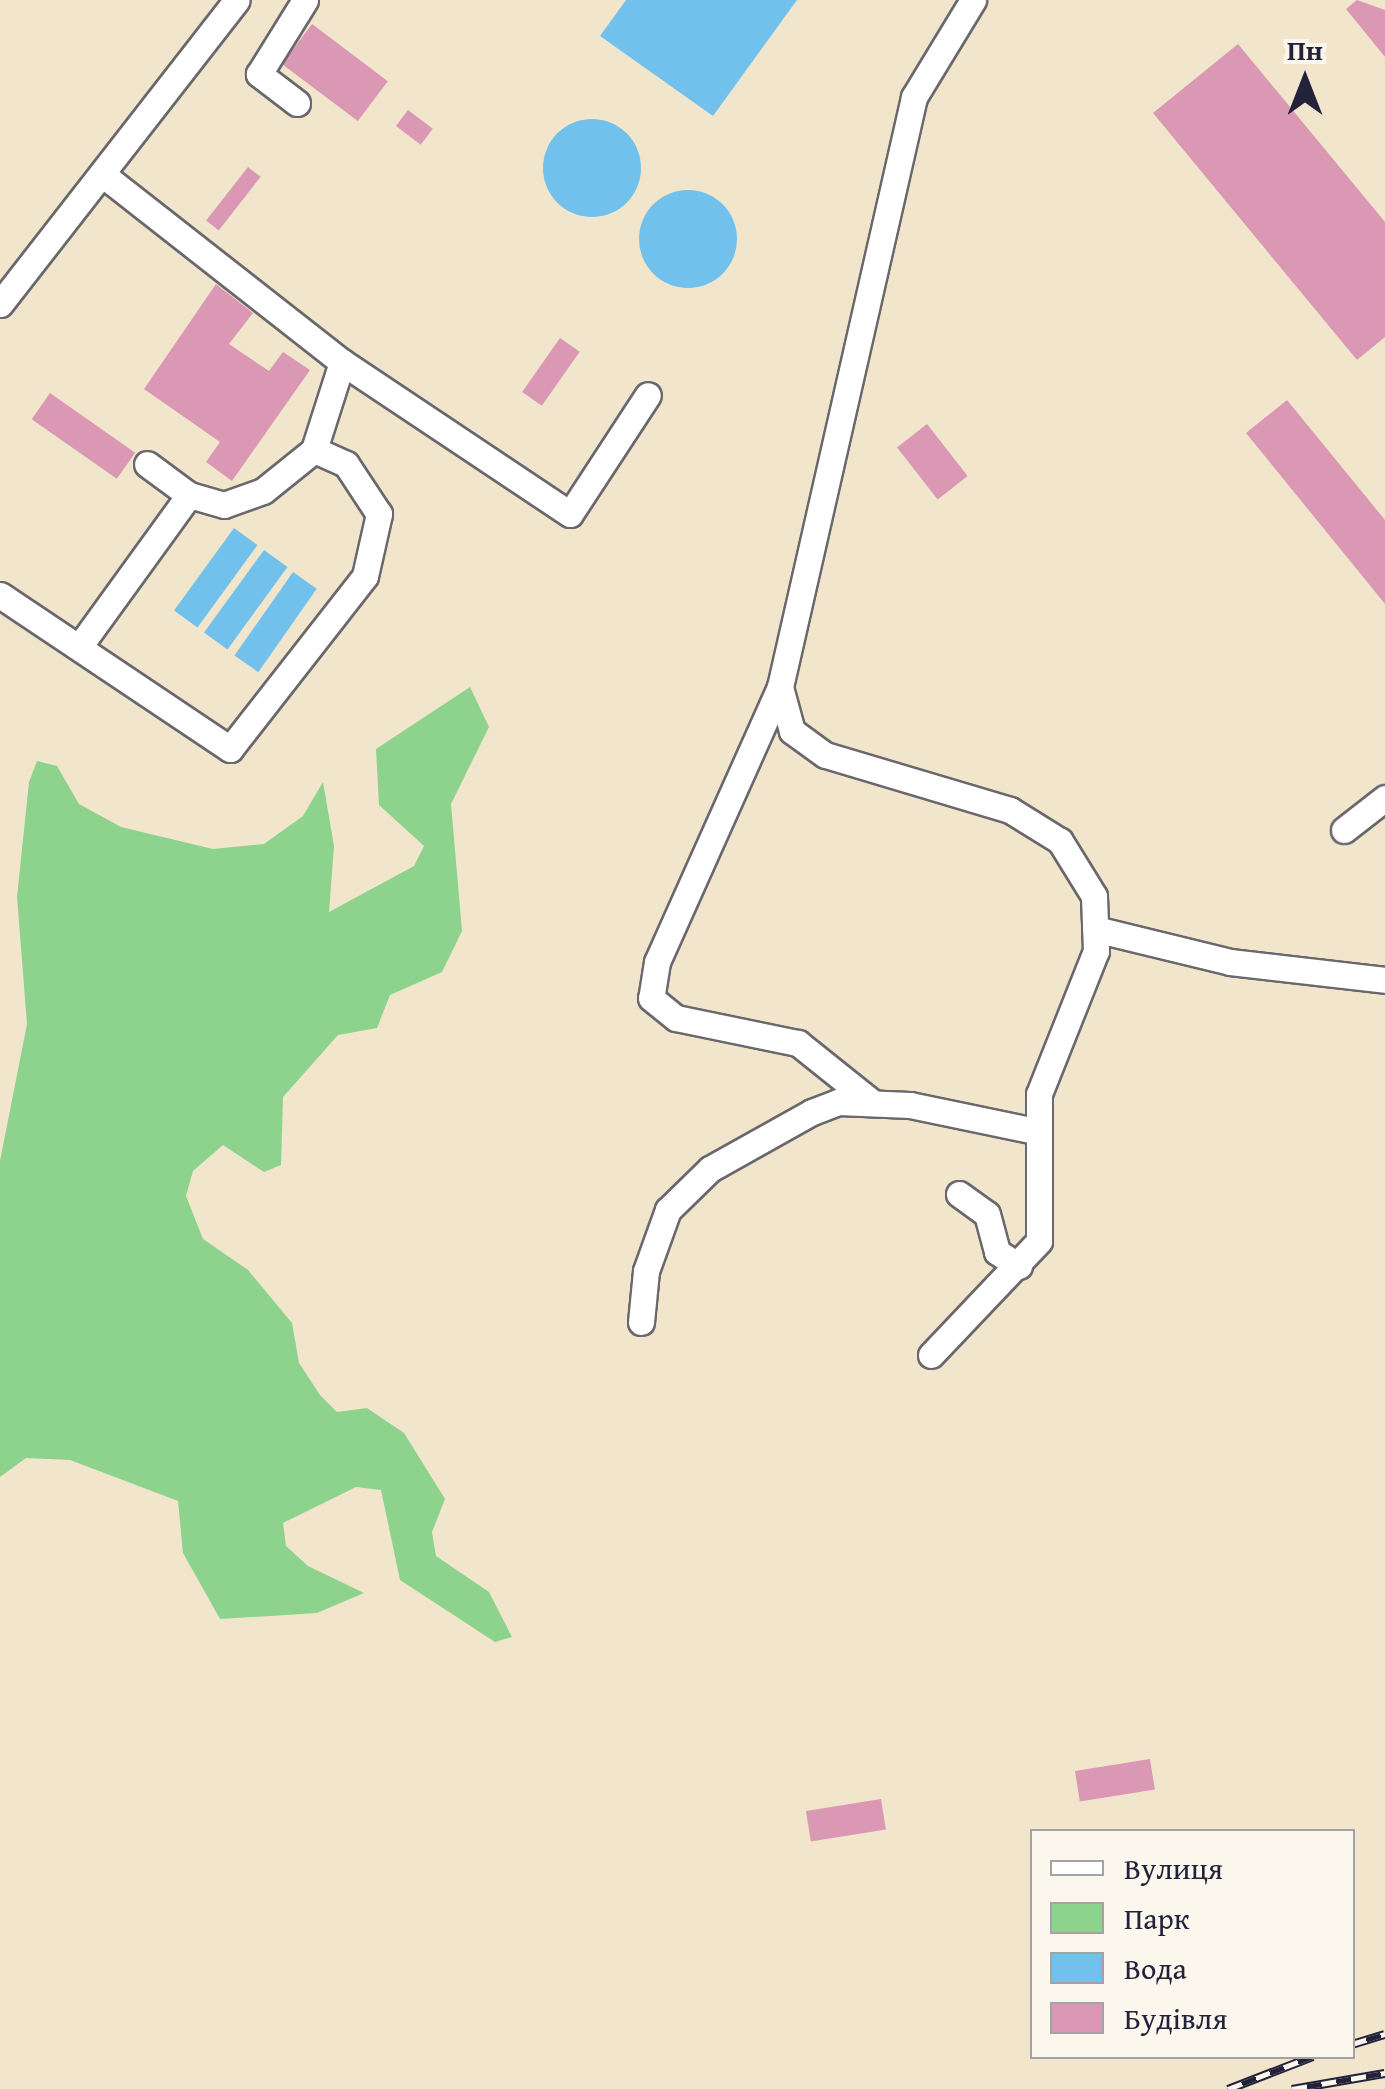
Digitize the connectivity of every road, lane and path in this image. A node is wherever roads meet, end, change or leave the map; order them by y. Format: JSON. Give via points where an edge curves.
{"nodes":[{"id":1,"x":237,"y":0,"type":"edge"},
{"id":2,"x":304,"y":0,"type":"edge"},
{"id":3,"x":973,"y":0,"type":"edge"},
{"id":4,"x":298,"y":103,"type":"dead end"},
{"id":5,"x":102,"y":174,"type":"junction"},
{"id":6,"x":0,"y":304,"type":"edge"},
{"id":7,"x":342,"y":362,"type":"junction"},
{"id":8,"x":648,"y":394,"type":"dead end"},
{"id":9,"x":314,"y":450,"type":"junction"},
{"id":10,"x":147,"y":464,"type":"dead end"},
{"id":11,"x":188,"y":496,"type":"junction"},
{"id":12,"x":0,"y":595,"type":"edge"},
{"id":13,"x":79,"y":647,"type":"junction"},
{"id":14,"x":780,"y":687,"type":"junction"},
{"id":15,"x":1385,"y":798,"type":"edge"},
{"id":16,"x":1344,"y":830,"type":"dead end"},
{"id":17,"x":1095,"y":929,"type":"junction"},
{"id":18,"x":1385,"y":980,"type":"edge"},
{"id":19,"x":872,"y":1103,"type":"junction"},
{"id":20,"x":1036,"y":1131,"type":"junction"},
{"id":21,"x":958,"y":1194,"type":"dead end"},
{"id":22,"x":1020,"y":1266,"type":"junction"},
{"id":23,"x":641,"y":1322,"type":"dead end"},
{"id":24,"x":931,"y":1355,"type":"dead end"}],
"edges":[{"from":1,"to":5,"type":"lane"},
{"from":2,"to":4,"type":"lane","via":[[259,74]]},
{"from":3,"to":14,"type":"lane","via":[[914,97]]},
{"from":5,"to":6,"type":"lane"},
{"from":5,"to":7,"type":"lane"},
{"from":7,"to":8,"type":"lane","via":[[570,514]]},
{"from":7,"to":9,"type":"lane"},
{"from":9,"to":11,"type":"lane","via":[[243,501]]},
{"from":9,"to":13,"type":"lane","via":[[366,485],[379,514],[378,547],[365,576],[230,750]]},
{"from":10,"to":11,"type":"lane"},
{"from":11,"to":13,"type":"lane"},
{"from":12,"to":13,"type":"lane"},
{"from":14,"to":17,"type":"lane","via":[[792,731],[826,756],[1010,810],[1060,841],[1094,896]]},
{"from":14,"to":19,"type":"lane","via":[[657,962],[650,998],[676,1018],[798,1043]]},
{"from":15,"to":16,"type":"lane"},
{"from":17,"to":18,"type":"lane","via":[[1230,962]]},
{"from":17,"to":20,"type":"lane","via":[[1096,951],[1056,1033]]},
{"from":19,"to":20,"type":"lane"},
{"from":19,"to":23,"type":"lane","via":[[838,1102],[710,1169],[668,1210],[646,1271]]},
{"from":20,"to":22,"type":"lane","via":[[1040,1242]]},
{"from":21,"to":22,"type":"lane","via":[[987,1214],[997,1252]]},
{"from":22,"to":24,"type":"lane"}]}
